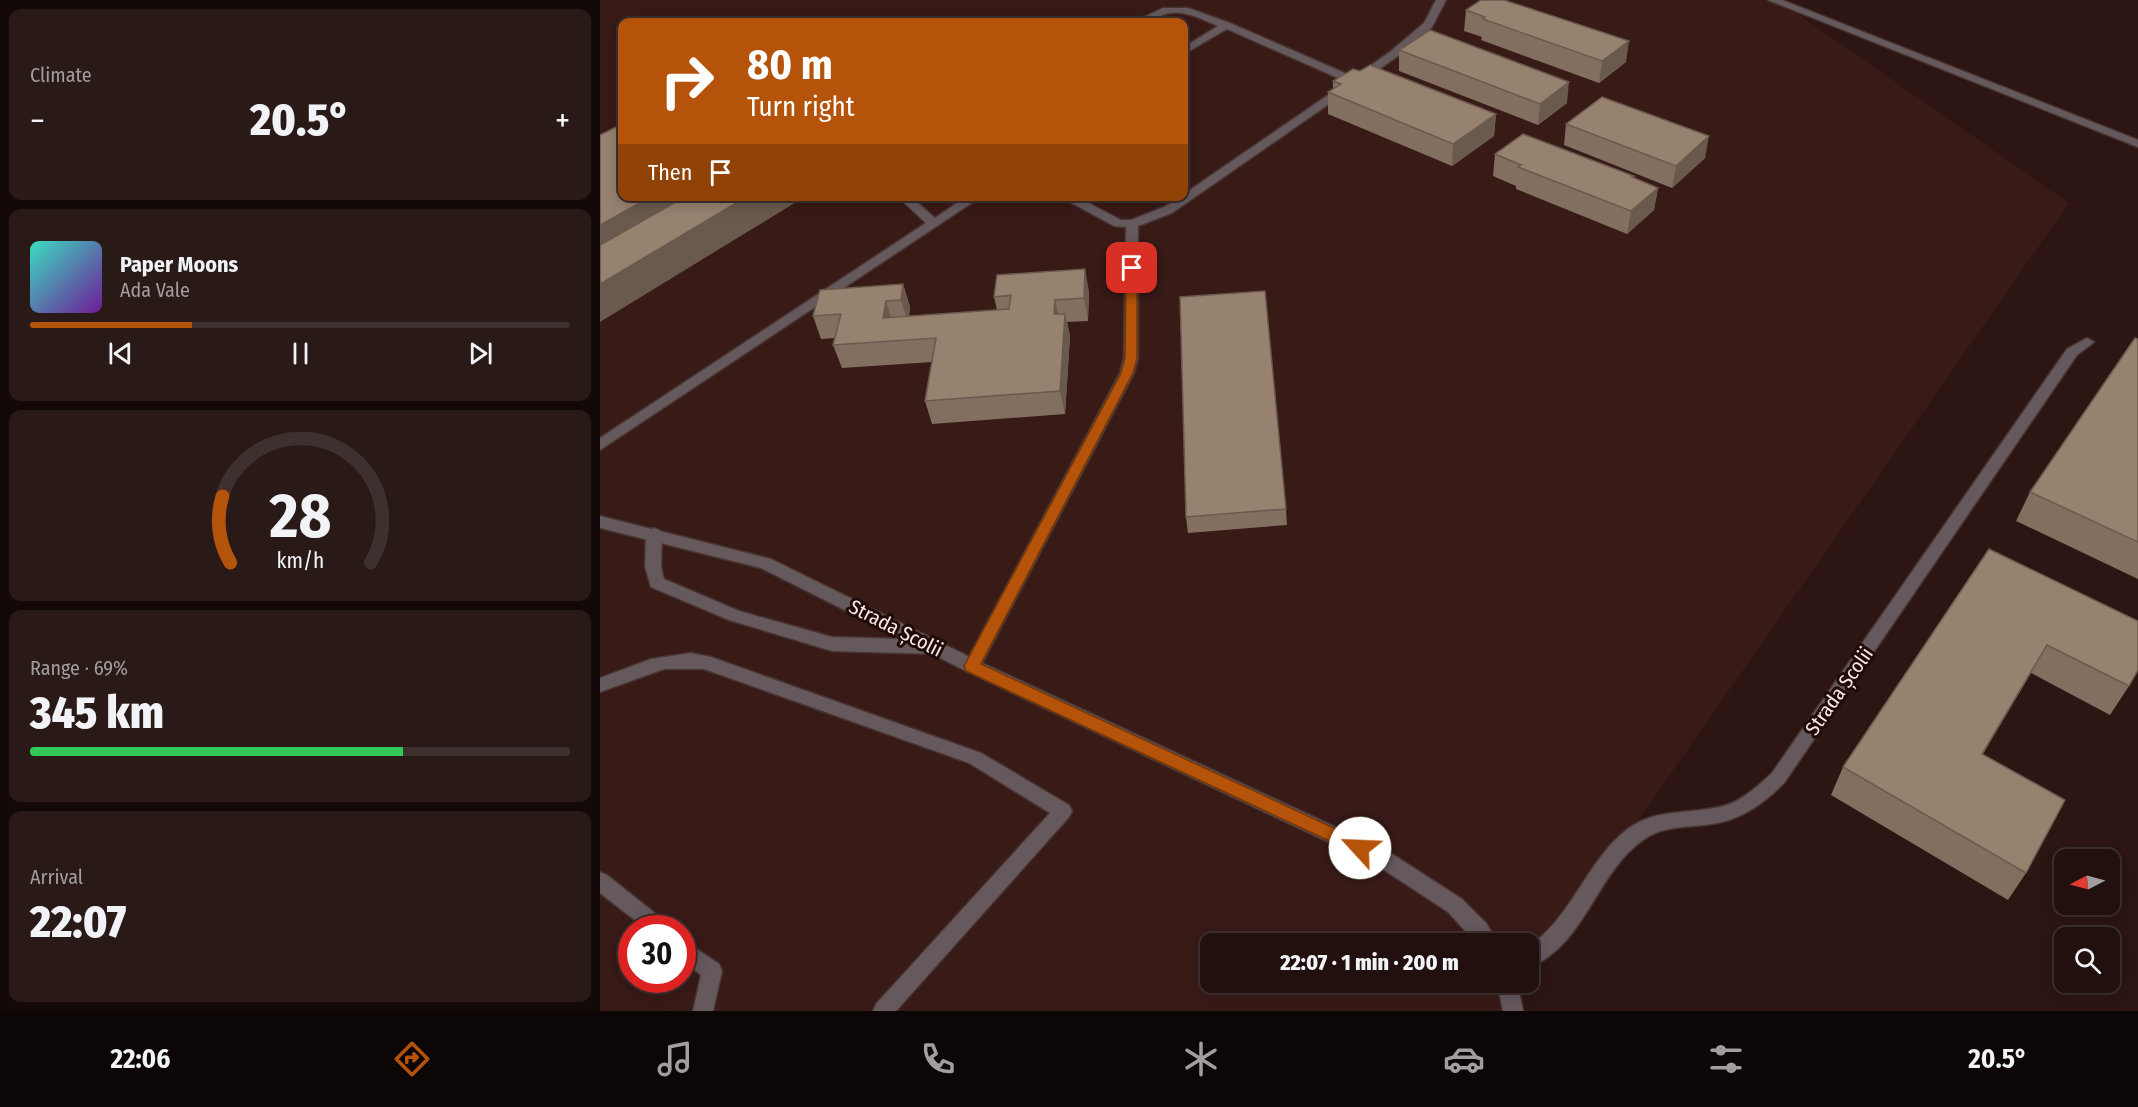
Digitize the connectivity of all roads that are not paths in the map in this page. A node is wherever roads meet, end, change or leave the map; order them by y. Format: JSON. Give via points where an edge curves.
{"nodes":[{"id":1,"x":1441,"y":0,"type":"edge"},
{"id":2,"x":1773,"y":0,"type":"edge"},
{"id":3,"x":1149,"y":18,"type":"edge"},
{"id":4,"x":1226,"y":25,"type":"junction"},
{"id":5,"x":1188,"y":49,"type":"edge"},
{"id":6,"x":1356,"y":82,"type":"junction"},
{"id":7,"x":2138,"y":144,"type":"edge"},
{"id":8,"x":1188,"y":196,"type":"edge"},
{"id":9,"x":909,"y":201,"type":"edge"},
{"id":10,"x":968,"y":201,"type":"edge"},
{"id":11,"x":1075,"y":201,"type":"edge"},
{"id":12,"x":1181,"y":201,"type":"edge"},
{"id":13,"x":934,"y":224,"type":"junction"},
{"id":14,"x":1132,"y":224,"type":"junction"},
{"id":15,"x":2086,"y":342,"type":"dead end"},
{"id":16,"x":600,"y":444,"type":"edge"},
{"id":17,"x":600,"y":522,"type":"edge"},
{"id":18,"x":654,"y":534,"type":"junction"},
{"id":19,"x":935,"y":647,"type":"junction"},
{"id":20,"x":972,"y":666,"type":"junction"},
{"id":21,"x":600,"y":685,"type":"edge"},
{"id":22,"x":600,"y":881,"type":"edge"},
{"id":23,"x":643,"y":915,"type":"edge"},
{"id":24,"x":1483,"y":933,"type":"edge"},
{"id":25,"x":1539,"y":953,"type":"edge"},
{"id":26,"x":696,"y":959,"type":"edge"},
{"id":27,"x":1509,"y":993,"type":"edge"},
{"id":28,"x":703,"y":1011,"type":"edge"},
{"id":29,"x":883,"y":1011,"type":"edge"},
{"id":30,"x":1513,"y":1011,"type":"edge"}],
"edges":[{"from":1,"to":6,"type":"street","via":[[1428,25]]},
{"from":2,"to":7,"type":"street"},
{"from":3,"to":4,"type":"street","via":[[1163,11],[1185,10]]},
{"from":4,"to":5,"type":"street"},
{"from":4,"to":6,"type":"street"},
{"from":6,"to":8,"type":"street"},
{"from":9,"to":13,"type":"street"},
{"from":10,"to":13,"type":"street"},
{"from":11,"to":14,"type":"street","via":[[1118,223]]},
{"from":12,"to":14,"type":"street"},
{"from":13,"to":16,"type":"street"},
{"from":14,"to":20,"type":"street","via":[[1131,358],[1127,373]]},
{"from":15,"to":25,"type":"street","name":"Strada Școlii","via":[[2072,352],[1778,778],[1756,799],[1731,812],[1664,822],[1639,832],[1623,845],[1567,925]]},
{"from":17,"to":18,"type":"street","name":"Strada Școlii"},
{"from":18,"to":19,"type":"street","name":"Strada Școlii","via":[[765,563]]},
{"from":18,"to":19,"type":"street","via":[[652,567],[657,583],[735,616],[832,644]]},
{"from":19,"to":20,"type":"street","name":"Strada Școlii"},
{"from":20,"to":24,"type":"street","name":"Strada Școlii","via":[[1382,858],[1441,894]]},
{"from":21,"to":29,"type":"street","via":[[649,665],[690,659],[705,662],[975,758],[1063,811]]},
{"from":22,"to":23,"type":"street"},
{"from":26,"to":28,"type":"street","via":[[712,971]]},
{"from":27,"to":30,"type":"street"}]}
